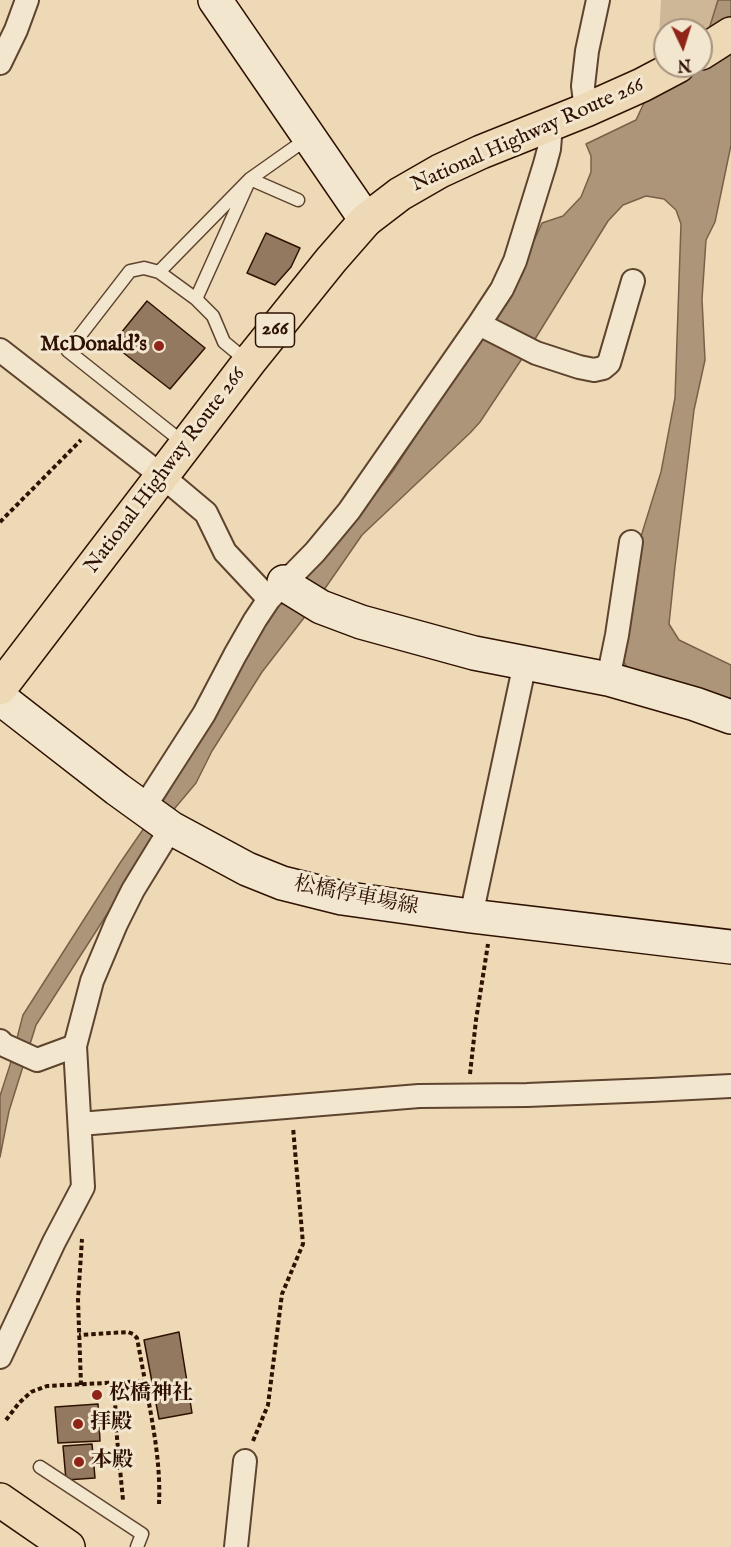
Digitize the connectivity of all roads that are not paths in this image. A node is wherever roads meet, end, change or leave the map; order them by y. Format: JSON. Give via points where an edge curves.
{"nodes":[{"id":1,"x":27,"y":0,"type":"edge"},
{"id":2,"x":215,"y":0,"type":"edge"},
{"id":3,"x":598,"y":0,"type":"edge"},
{"id":4,"x":731,"y":34,"type":"edge"},
{"id":5,"x":713,"y":45,"type":"edge"},
{"id":6,"x":0,"y":63,"type":"edge"},
{"id":7,"x":655,"y":78,"type":"edge"},
{"id":8,"x":586,"y":110,"type":"junction"},
{"id":9,"x":551,"y":125,"type":"junction"},
{"id":10,"x":309,"y":138,"type":"junction"},
{"id":11,"x":250,"y":179,"type":"junction"},
{"id":12,"x":298,"y":200,"type":"dead end"},
{"id":13,"x":366,"y":220,"type":"junction"},
{"id":14,"x":159,"y":272,"type":"junction"},
{"id":15,"x":633,"y":281,"type":"dead end"},
{"id":16,"x":196,"y":299,"type":"junction"},
{"id":17,"x":482,"y":326,"type":"junction"},
{"id":18,"x":0,"y":350,"type":"edge"},
{"id":19,"x":249,"y":362,"type":"junction"},
{"id":20,"x":186,"y":445,"type":"junction"},
{"id":21,"x":162,"y":476,"type":"junction"},
{"id":22,"x":631,"y":542,"type":"dead end"},
{"id":23,"x":281,"y":590,"type":"junction"},
{"id":24,"x":525,"y":663,"type":"junction"},
{"id":25,"x":608,"y":679,"type":"junction"},
{"id":26,"x":0,"y":688,"type":"edge"},
{"id":27,"x":0,"y":698,"type":"edge"},
{"id":28,"x":731,"y":717,"type":"edge"},
{"id":29,"x":158,"y":819,"type":"junction"},
{"id":30,"x":481,"y":917,"type":"junction"},
{"id":31,"x":731,"y":947,"type":"edge"},
{"id":32,"x":2,"y":1043,"type":"edge"},
{"id":33,"x":75,"y":1046,"type":"junction"},
{"id":34,"x":731,"y":1086,"type":"edge"},
{"id":35,"x":80,"y":1124,"type":"junction"},
{"id":36,"x":0,"y":1358,"type":"edge"},
{"id":37,"x":245,"y":1461,"type":"road end"},
{"id":38,"x":40,"y":1467,"type":"dead end"},
{"id":39,"x":0,"y":1500,"type":"edge"},
{"id":40,"x":68,"y":1547,"type":"edge"},
{"id":41,"x":137,"y":1547,"type":"edge"},
{"id":42,"x":236,"y":1547,"type":"edge"}],
"edges":[{"from":1,"to":6,"type":"street"},
{"from":2,"to":10,"type":"main road"},
{"from":3,"to":8,"type":"street","via":[[583,86]]},
{"from":4,"to":5,"type":"main road"},
{"from":7,"to":8,"type":"main road","name":"National Highway Route 266","number":"266"},
{"from":8,"to":9,"type":"main road","name":"National Highway Route 266","number":"266"},
{"from":9,"to":13,"type":"main road","name":"National Highway Route 266","number":"266","via":[[440,171]]},
{"from":9,"to":17,"type":"street","via":[[549,149],[515,261]]},
{"from":10,"to":11,"type":"lane"},
{"from":10,"to":13,"type":"main road"},
{"from":11,"to":12,"type":"lane"},
{"from":11,"to":14,"type":"lane"},
{"from":11,"to":16,"type":"lane"},
{"from":13,"to":19,"type":"main road","name":"National Highway Route 266","number":"266"},
{"from":14,"to":16,"type":"lane"},
{"from":14,"to":20,"type":"lane","via":[[144,268],[130,271],[68,351]]},
{"from":15,"to":17,"type":"street","via":[[609,363],[603,368],[579,367],[536,353]]},
{"from":16,"to":19,"type":"lane","via":[[213,316],[224,342]]},
{"from":17,"to":23,"type":"street","via":[[349,511]]},
{"from":18,"to":21,"type":"street"},
{"from":19,"to":20,"type":"main road","name":"National Highway Route 266","number":"266"},
{"from":20,"to":21,"type":"main road","name":"National Highway Route 266","number":"266"},
{"from":21,"to":23,"type":"street","via":[[206,513],[225,552]]},
{"from":21,"to":26,"type":"main road","name":"National Highway Route 266","number":"266"},
{"from":22,"to":25,"type":"street"},
{"from":23,"to":24,"type":"main road","via":[[361,622]]},
{"from":23,"to":29,"type":"street","via":[[255,620],[235,655]]},
{"from":24,"to":25,"type":"main road"},
{"from":24,"to":30,"type":"street"},
{"from":25,"to":28,"type":"main road"},
{"from":27,"to":29,"type":"main road","name":"松橋停車場線"},
{"from":29,"to":30,"type":"main road","name":"松橋停車場線","via":[[247,869],[282,883],[342,898]]},
{"from":29,"to":33,"type":"street","via":[[133,890],[92,981]]},
{"from":30,"to":31,"type":"main road","name":"松橋停車場線"},
{"from":32,"to":33,"type":"street","via":[[38,1060]]},
{"from":33,"to":35,"type":"street"},
{"from":34,"to":35,"type":"street","via":[[420,1096]]},
{"from":35,"to":36,"type":"street","via":[[83,1187]]},
{"from":37,"to":42,"type":"street"},
{"from":38,"to":41,"type":"lane","via":[[142,1534]]},
{"from":39,"to":40,"type":"main road"}]}
